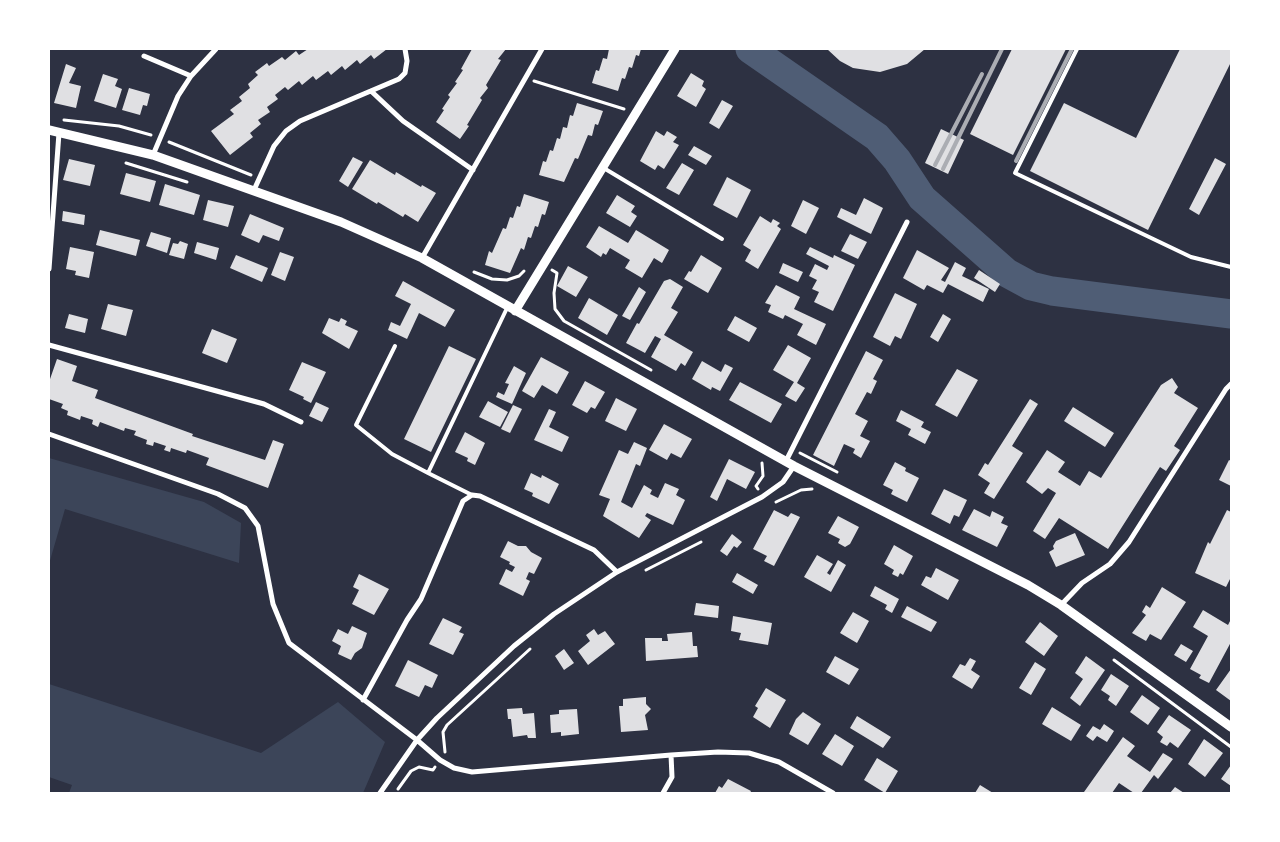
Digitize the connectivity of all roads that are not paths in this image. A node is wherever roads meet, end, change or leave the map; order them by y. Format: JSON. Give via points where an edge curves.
{"nodes":[{"id":1,"x":216,"y":49,"type":"edge"},
{"id":2,"x":405,"y":49,"type":"edge"},
{"id":3,"x":542,"y":49,"type":"edge"},
{"id":4,"x":675,"y":49,"type":"edge"},
{"id":5,"x":1077,"y":49,"type":"edge"},
{"id":6,"x":144,"y":56,"type":"dead end"},
{"id":7,"x":192,"y":76,"type":"junction"},
{"id":8,"x":371,"y":91,"type":"junction"},
{"id":9,"x":49,"y":130,"type":"edge"},
{"id":10,"x":59,"y":133,"type":"junction"},
{"id":11,"x":153,"y":155,"type":"junction"},
{"id":12,"x":602,"y":167,"type":"junction"},
{"id":13,"x":473,"y":170,"type":"junction"},
{"id":14,"x":254,"y":190,"type":"junction"},
{"id":15,"x":906,"y":222,"type":"dead end"},
{"id":16,"x":722,"y":239,"type":"dead end"},
{"id":17,"x":422,"y":258,"type":"junction"},
{"id":18,"x":1231,"y":267,"type":"edge"},
{"id":19,"x":49,"y":269,"type":"edge"},
{"id":20,"x":511,"y":308,"type":"junction"},
{"id":21,"x":49,"y":345,"type":"edge"},
{"id":22,"x":395,"y":346,"type":"dead end"},
{"id":23,"x":1231,"y":384,"type":"edge"},
{"id":24,"x":301,"y":422,"type":"dead end"},
{"id":25,"x":49,"y":434,"type":"edge"},
{"id":26,"x":790,"y":464,"type":"junction"},
{"id":27,"x":428,"y":473,"type":"junction"},
{"id":28,"x":472,"y":495,"type":"junction"},
{"id":29,"x":617,"y":572,"type":"junction"},
{"id":30,"x":1061,"y":605,"type":"junction"},
{"id":31,"x":363,"y":700,"type":"junction"},
{"id":32,"x":1231,"y":727,"type":"edge"},
{"id":33,"x":417,"y":740,"type":"junction"},
{"id":34,"x":671,"y":755,"type":"junction"},
{"id":35,"x":823,"y":788,"type":"junction"},
{"id":36,"x":380,"y":793,"type":"edge"},
{"id":37,"x":663,"y":793,"type":"edge"},
{"id":38,"x":820,"y":793,"type":"edge"},
{"id":39,"x":833,"y":793,"type":"edge"}],
"edges":[{"from":1,"to":7,"type":"street"},
{"from":2,"to":8,"type":"street","via":[[405,73]]},
{"from":3,"to":13,"type":"street"},
{"from":4,"to":12,"type":"street"},
{"from":5,"to":18,"type":"lane","via":[[1015,173],[1191,257]]},
{"from":6,"to":7,"type":"street"},
{"from":7,"to":11,"type":"street","via":[[178,96]]},
{"from":8,"to":13,"type":"street","via":[[403,122]]},
{"from":8,"to":14,"type":"street","via":[[300,121],[286,131],[274,146]]},
{"from":9,"to":10,"type":"street"},
{"from":10,"to":11,"type":"street"},
{"from":10,"to":19,"type":"street"},
{"from":11,"to":14,"type":"street"},
{"from":12,"to":16,"type":"lane"},
{"from":12,"to":20,"type":"street"},
{"from":13,"to":17,"type":"street"},
{"from":14,"to":17,"type":"street","via":[[382,238]]},
{"from":15,"to":26,"type":"street"},
{"from":17,"to":20,"type":"street"},
{"from":20,"to":26,"type":"street"},
{"from":20,"to":27,"type":"lane"},
{"from":21,"to":24,"type":"street","via":[[264,404]]},
{"from":22,"to":27,"type":"lane","via":[[356,425],[392,454]]},
{"from":23,"to":30,"type":"street","via":[[1129,542],[1110,564],[1082,583]]},
{"from":25,"to":31,"type":"street","via":[[218,494],[245,508],[258,526],[273,604],[289,643]]},
{"from":26,"to":29,"type":"street","via":[[783,482],[762,497]]},
{"from":26,"to":30,"type":"street","via":[[996,567]]},
{"from":27,"to":28,"type":"lane"},
{"from":28,"to":29,"type":"street","via":[[594,550]]},
{"from":28,"to":31,"type":"street","via":[[464,501],[421,599]]},
{"from":29,"to":33,"type":"street","via":[[554,614],[514,646]]},
{"from":30,"to":32,"type":"street"},
{"from":31,"to":33,"type":"street"},
{"from":33,"to":34,"type":"street","via":[[440,760],[454,768],[472,772]]},
{"from":33,"to":36,"type":"street"},
{"from":34,"to":35,"type":"street","via":[[749,753],[779,762]]},
{"from":34,"to":37,"type":"street","via":[[672,777]]},
{"from":35,"to":38,"type":"street"},
{"from":35,"to":39,"type":"street"}]}
